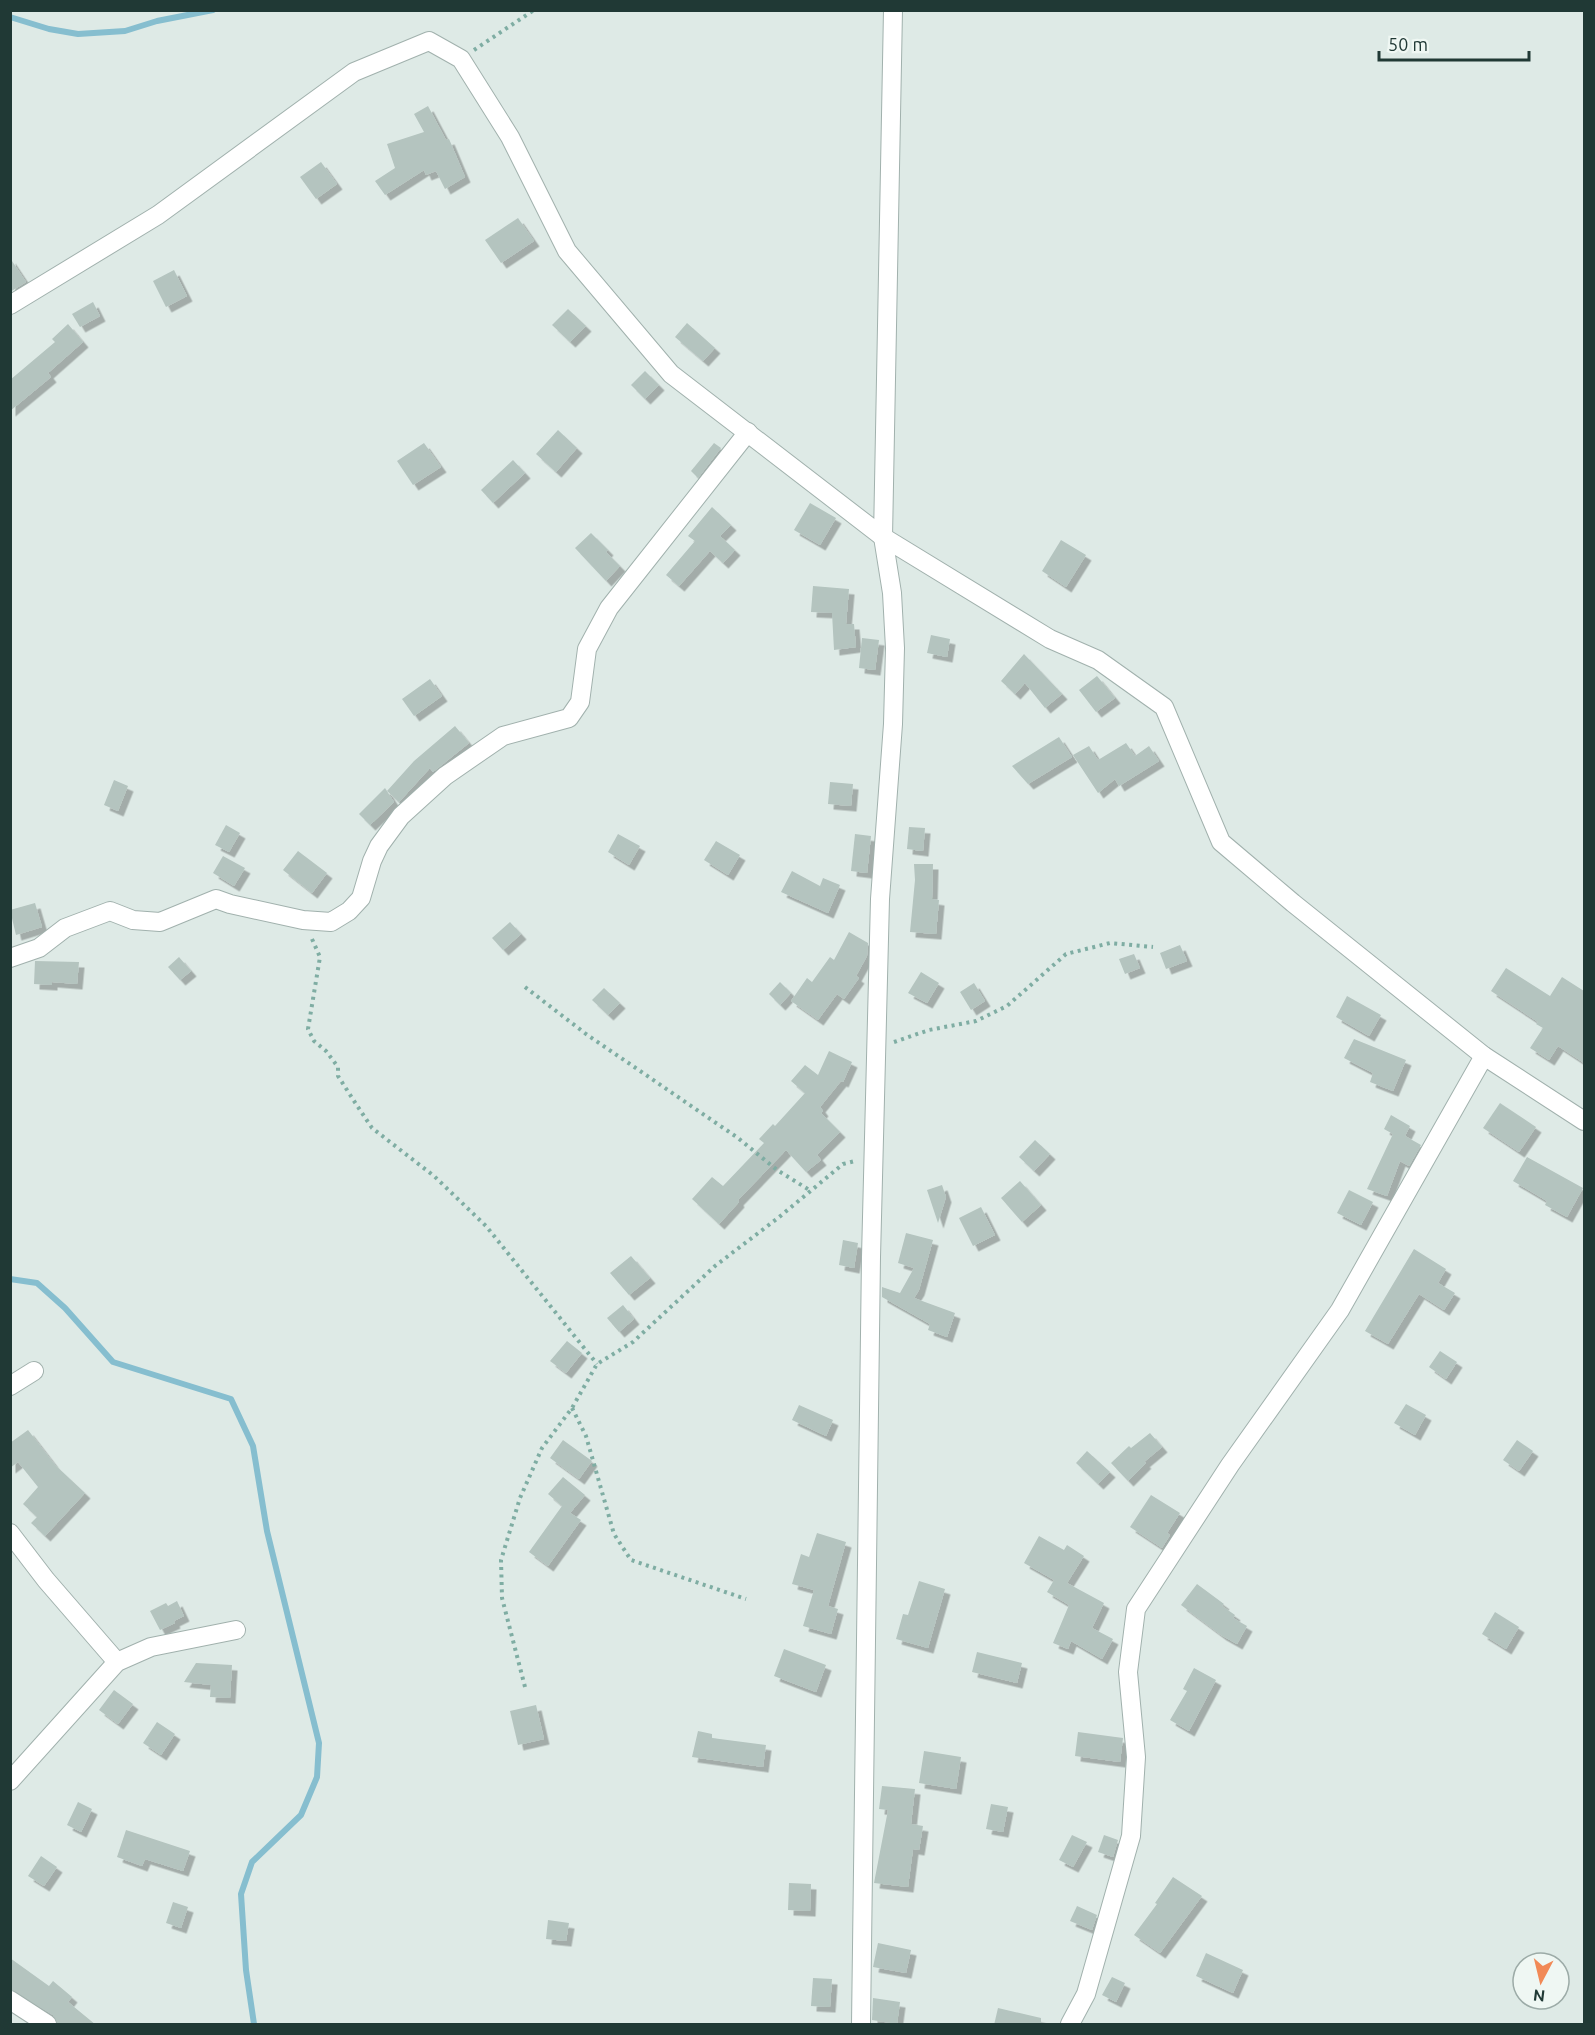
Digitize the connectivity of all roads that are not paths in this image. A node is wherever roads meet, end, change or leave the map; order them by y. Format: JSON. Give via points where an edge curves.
{"nodes":[{"id":1,"x":893,"y":10,"type":"edge"},
{"id":2,"x":10,"y":304,"type":"edge"},
{"id":3,"x":748,"y":432,"type":"junction"},
{"id":4,"x":883,"y":537,"type":"junction"},
{"id":5,"x":10,"y":958,"type":"edge"},
{"id":6,"x":1484,"y":1056,"type":"junction"},
{"id":7,"x":1584,"y":1121,"type":"edge"},
{"id":8,"x":34,"y":1371,"type":"dead end"},
{"id":9,"x":10,"y":1386,"type":"edge"},
{"id":10,"x":10,"y":1533,"type":"edge"},
{"id":11,"x":236,"y":1630,"type":"dead end"},
{"id":12,"x":117,"y":1662,"type":"junction"},
{"id":13,"x":10,"y":1781,"type":"edge"},
{"id":14,"x":10,"y":2000,"type":"edge"},
{"id":15,"x":47,"y":2025,"type":"edge"},
{"id":16,"x":861,"y":2025,"type":"edge"},
{"id":17,"x":1070,"y":2025,"type":"edge"}],
"edges":[{"from":1,"to":4,"type":"street"},
{"from":2,"to":3,"type":"street","via":[[158,215],[354,72],[429,41],[461,59],[510,137],[567,251],[671,374]]},
{"from":3,"to":4,"type":"street"},
{"from":3,"to":5,"type":"street","via":[[609,608],[587,649],[580,702],[569,718],[503,736],[445,776],[401,816],[379,846],[361,898],[349,911],[331,922],[303,920],[216,899],[160,922],[133,920],[110,911],[65,928],[39,948]]},
{"from":4,"to":6,"type":"street","via":[[1050,639],[1098,660],[1164,707],[1221,842]]},
{"from":4,"to":16,"type":"street","via":[[895,648],[880,899],[873,1156]]},
{"from":6,"to":7,"type":"street"},
{"from":6,"to":17,"type":"street","via":[[1340,1310],[1230,1465],[1136,1609],[1128,1672],[1136,1757],[1131,1836],[1086,1994]]},
{"from":8,"to":9,"type":"street"},
{"from":10,"to":12,"type":"street"},
{"from":11,"to":12,"type":"street","via":[[151,1647]]},
{"from":12,"to":13,"type":"street"},
{"from":14,"to":15,"type":"street"}]}
